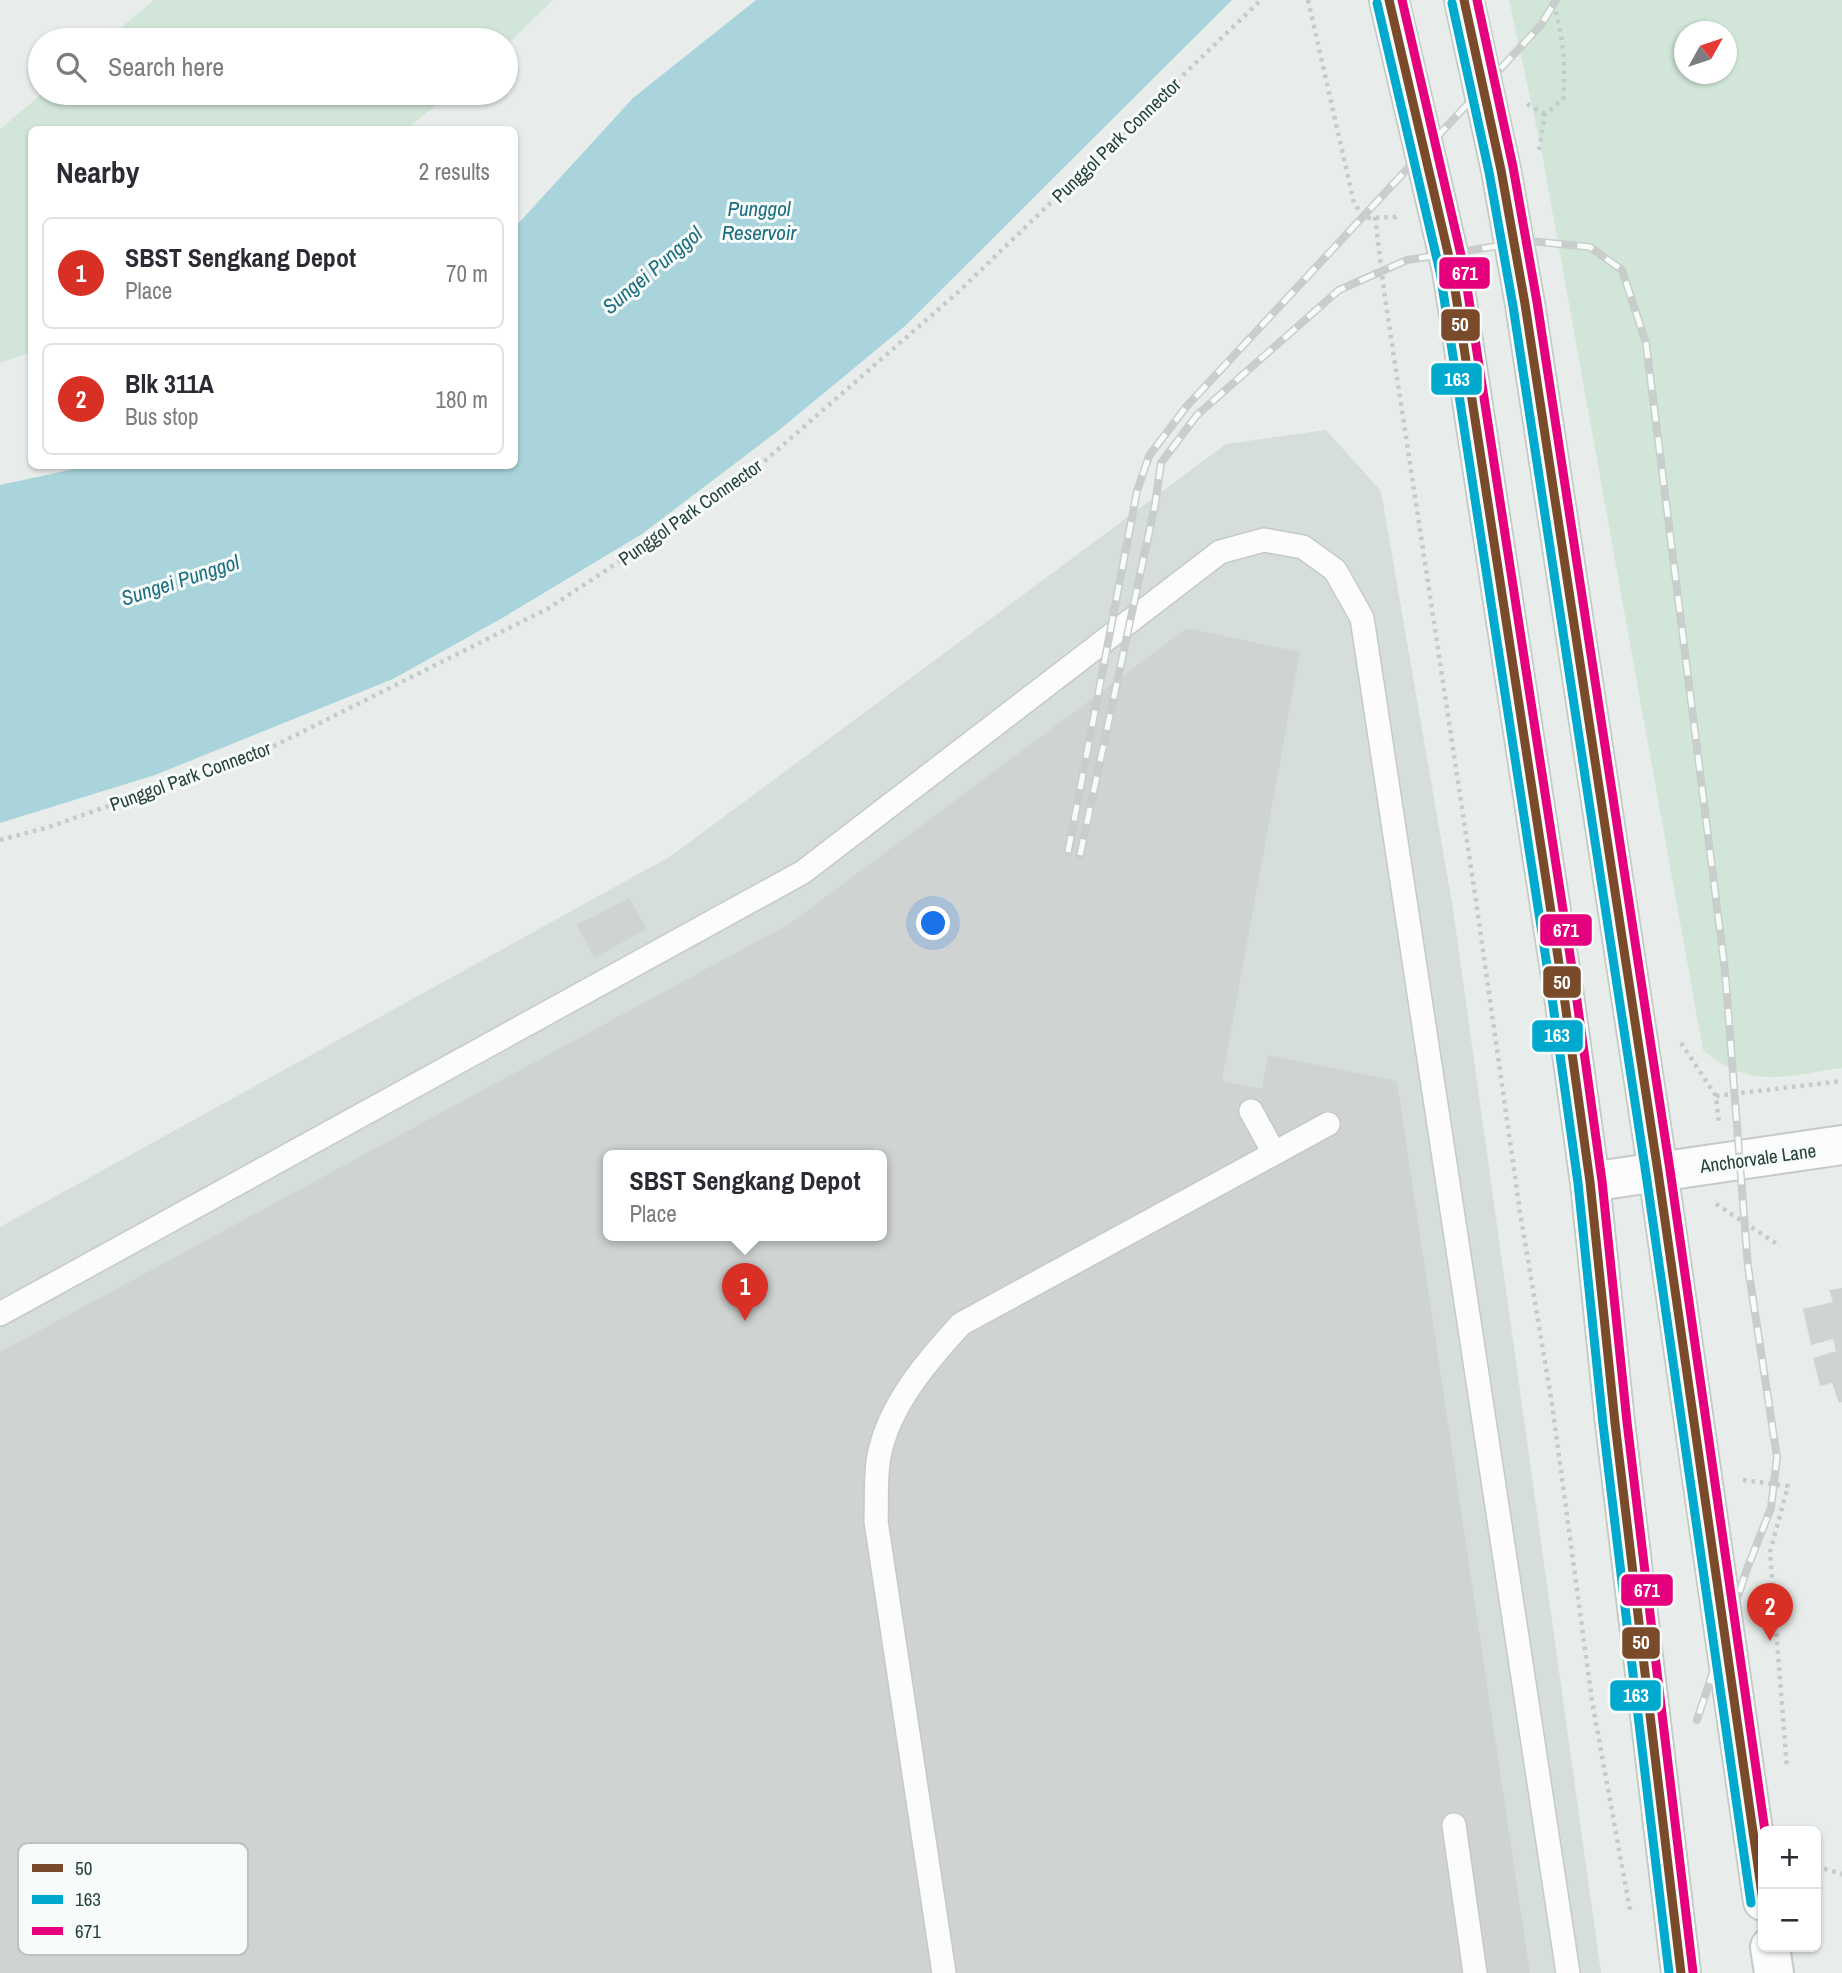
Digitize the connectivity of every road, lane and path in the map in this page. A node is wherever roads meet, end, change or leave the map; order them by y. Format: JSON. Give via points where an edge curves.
{"nodes":[{"id":1,"x":1261,"y":0,"type":"edge"},
{"id":2,"x":1308,"y":0,"type":"edge"},
{"id":3,"x":1389,"y":0,"type":"edge"},
{"id":4,"x":1464,"y":0,"type":"edge"},
{"id":5,"x":1525,"y":103,"type":"dead end"},
{"id":6,"x":1545,"y":114,"type":"dead end"},
{"id":7,"x":1406,"y":206,"type":"dead end"},
{"id":8,"x":1375,"y":217,"type":"junction"},
{"id":9,"x":0,"y":840,"type":"edge"},
{"id":10,"x":1842,"y":1081,"type":"edge"},
{"id":11,"x":1716,"y":1096,"type":"dead end"},
{"id":12,"x":1251,"y":1111,"type":"dead end"},
{"id":13,"x":1328,"y":1124,"type":"dead end"},
{"id":14,"x":1842,"y":1145,"type":"edge"},
{"id":15,"x":1274,"y":1153,"type":"junction"},
{"id":16,"x":1658,"y":1172,"type":"junction"},
{"id":17,"x":1590,"y":1182,"type":"junction"},
{"id":18,"x":1710,"y":1199,"type":"dead end"},
{"id":19,"x":1780,"y":1246,"type":"dead end"},
{"id":20,"x":0,"y":1314,"type":"edge"},
{"id":21,"x":1740,"y":1470,"type":"dead end"},
{"id":22,"x":1787,"y":1770,"type":"dead end"},
{"id":23,"x":1454,"y":1825,"type":"dead end"},
{"id":24,"x":1821,"y":1868,"type":"edge"},
{"id":25,"x":1842,"y":1874,"type":"edge"},
{"id":26,"x":1761,"y":1889,"type":"edge"},
{"id":27,"x":1632,"y":1920,"type":"dead end"},
{"id":28,"x":1771,"y":1952,"type":"edge"},
{"id":29,"x":944,"y":1973,"type":"edge"},
{"id":30,"x":1475,"y":1973,"type":"edge"},
{"id":31,"x":1568,"y":1973,"type":"edge"},
{"id":32,"x":1681,"y":1973,"type":"edge"},
{"id":33,"x":1774,"y":1973,"type":"edge"}],
"edges":[{"from":1,"to":9,"type":"path","name":"Punggol Park Connector","via":[[956,294],[733,486],[549,608],[264,751]]},
{"from":2,"to":8,"type":"path","via":[[1354,203],[1364,218]]},
{"from":3,"to":17,"type":"main road","via":[[1452,270]]},
{"from":4,"to":16,"type":"main road","via":[[1525,304]]},
{"from":5,"to":6,"type":"path"},
{"from":7,"to":8,"type":"path","via":[[1396,217]]},
{"from":8,"to":27,"type":"path","via":[[1590,1688]]},
{"from":10,"to":11,"type":"path"},
{"from":12,"to":15,"type":"lane"},
{"from":13,"to":15,"type":"lane"},
{"from":14,"to":16,"type":"main road","name":"Anchorvale Lane"},
{"from":15,"to":29,"type":"lane","via":[[961,1324],[925,1364],[897,1407],[879,1456],[876,1521]]},
{"from":16,"to":17,"type":"main road","name":"Anchorvale Lane"},
{"from":16,"to":26,"type":"main road"},
{"from":17,"to":32,"type":"main road"},
{"from":18,"to":19,"type":"path"},
{"from":20,"to":31,"type":"lane","via":[[803,872],[1220,552],[1264,540],[1303,547],[1335,570],[1362,618]]},
{"from":21,"to":22,"type":"path","via":[[1743,1480],[1788,1486],[1770,1552]]},
{"from":23,"to":30,"type":"lane"},
{"from":24,"to":25,"type":"path"},
{"from":28,"to":33,"type":"main road"}]}
